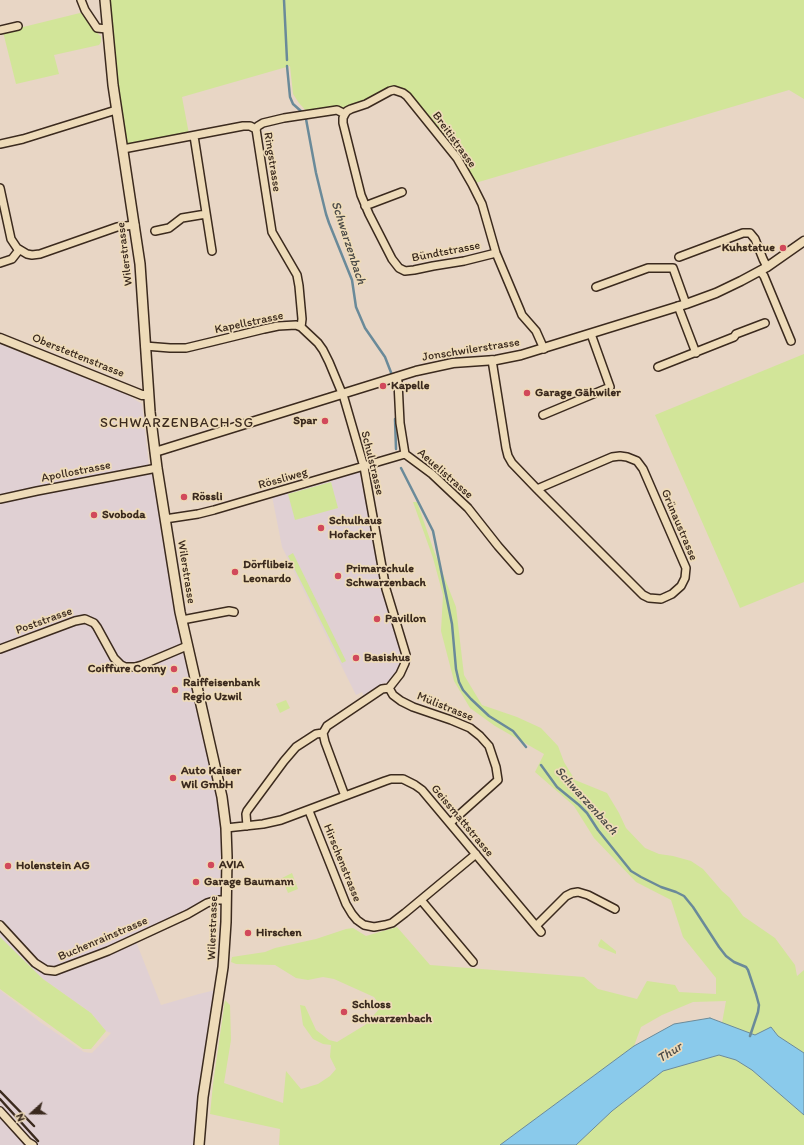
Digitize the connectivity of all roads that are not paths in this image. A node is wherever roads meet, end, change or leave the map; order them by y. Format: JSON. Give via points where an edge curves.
{"nodes":[{"id":1,"x":81,"y":0,"type":"edge"},
{"id":2,"x":105,"y":0,"type":"edge"},
{"id":3,"x":18,"y":26,"type":"dead end"},
{"id":4,"x":107,"y":29,"type":"junction"},
{"id":5,"x":0,"y":30,"type":"edge"},
{"id":6,"x":116,"y":110,"type":"junction"},
{"id":7,"x":345,"y":114,"type":"junction"},
{"id":8,"x":256,"y":129,"type":"junction"},
{"id":9,"x":194,"y":136,"type":"junction"},
{"id":10,"x":0,"y":144,"type":"edge"},
{"id":11,"x":123,"y":149,"type":"junction"},
{"id":12,"x":0,"y":188,"type":"edge"},
{"id":13,"x":402,"y":192,"type":"dead end"},
{"id":14,"x":365,"y":206,"type":"junction"},
{"id":15,"x":206,"y":214,"type":"junction"},
{"id":16,"x":134,"y":225,"type":"junction"},
{"id":17,"x":155,"y":231,"type":"dead end"},
{"id":18,"x":804,"y":241,"type":"edge"},
{"id":19,"x":19,"y":250,"type":"junction"},
{"id":20,"x":212,"y":251,"type":"dead end"},
{"id":21,"x":496,"y":253,"type":"junction"},
{"id":22,"x":679,"y":257,"type":"dead end"},
{"id":23,"x":0,"y":263,"type":"edge"},
{"id":24,"x":764,"y":269,"type":"junction"},
{"id":25,"x":596,"y":287,"type":"dead end"},
{"id":26,"x":682,"y":305,"type":"junction"},
{"id":27,"x":765,"y":322,"type":"dead end"},
{"id":28,"x":301,"y":327,"type":"junction"},
{"id":29,"x":591,"y":334,"type":"junction"},
{"id":30,"x":0,"y":338,"type":"edge"},
{"id":31,"x":791,"y":342,"type":"dead end"},
{"id":32,"x":145,"y":346,"type":"junction"},
{"id":33,"x":544,"y":349,"type":"junction"},
{"id":34,"x":696,"y":352,"type":"junction"},
{"id":35,"x":492,"y":360,"type":"junction"},
{"id":36,"x":658,"y":367,"type":"dead end"},
{"id":37,"x":397,"y":377,"type":"junction"},
{"id":38,"x":342,"y":394,"type":"junction"},
{"id":39,"x":148,"y":395,"type":"junction"},
{"id":40,"x":543,"y":415,"type":"dead end"},
{"id":41,"x":155,"y":452,"type":"junction"},
{"id":42,"x":405,"y":454,"type":"junction"},
{"id":43,"x":364,"y":467,"type":"junction"},
{"id":44,"x":157,"y":468,"type":"junction"},
{"id":45,"x":537,"y":490,"type":"junction"},
{"id":46,"x":0,"y":499,"type":"edge"},
{"id":47,"x":165,"y":519,"type":"junction"},
{"id":48,"x":519,"y":570,"type":"dead end"},
{"id":49,"x":234,"y":612,"type":"dead end"},
{"id":50,"x":182,"y":620,"type":"junction"},
{"id":51,"x":187,"y":646,"type":"junction"},
{"id":52,"x":0,"y":649,"type":"edge"},
{"id":53,"x":389,"y":688,"type":"junction"},
{"id":54,"x":323,"y":733,"type":"junction"},
{"id":55,"x":345,"y":796,"type":"junction"},
{"id":56,"x":309,"y":810,"type":"junction"},
{"id":57,"x":450,"y":823,"type":"junction"},
{"id":58,"x":247,"y":826,"type":"junction"},
{"id":59,"x":226,"y":828,"type":"junction"},
{"id":60,"x":476,"y":854,"type":"junction"},
{"id":61,"x":226,"y":900,"type":"junction"},
{"id":62,"x":421,"y":900,"type":"junction"},
{"id":63,"x":615,"y":909,"type":"dead end"},
{"id":64,"x":0,"y":925,"type":"edge"},
{"id":65,"x":473,"y":962,"type":"dead end"},
{"id":66,"x":0,"y":1110,"type":"edge"},
{"id":67,"x":33,"y":1145,"type":"edge"},
{"id":68,"x":199,"y":1145,"type":"edge"}],
"edges":[{"from":1,"to":4,"type":"street","via":[[97,28]]},
{"from":2,"to":4,"type":"main road","name":"Wilerstrasse"},
{"from":3,"to":5,"type":"street"},
{"from":4,"to":6,"type":"main road","name":"Wilerstrasse"},
{"from":6,"to":10,"type":"street"},
{"from":6,"to":11,"type":"main road","name":"Wilerstrasse"},
{"from":7,"to":8,"type":"street","via":[[337,110],[309,114],[266,122]]},
{"from":7,"to":14,"type":"street","name":"Bündtstrasse","via":[[343,123]]},
{"from":7,"to":21,"type":"street","name":"Breitistrasse","via":[[390,91],[399,91],[407,96],[457,158],[472,184],[482,204]]},
{"from":8,"to":9,"type":"street","name":"Ringstrasse","via":[[243,126]]},
{"from":8,"to":28,"type":"street","name":"Ringstrasse","via":[[272,232],[297,275]]},
{"from":9,"to":11,"type":"street","name":"Ringstrasse"},
{"from":9,"to":15,"type":"street"},
{"from":11,"to":16,"type":"main road","name":"Wilerstrasse"},
{"from":12,"to":19,"type":"street","via":[[11,239]]},
{"from":13,"to":14,"type":"street"},
{"from":14,"to":21,"type":"street","name":"Bündtstrasse","via":[[392,259],[401,270],[414,270]]},
{"from":15,"to":17,"type":"street","via":[[182,218],[169,228]]},
{"from":15,"to":20,"type":"street"},
{"from":16,"to":19,"type":"street","via":[[117,227],[40,254],[32,255]]},
{"from":16,"to":32,"type":"main road","name":"Wilerstrasse","via":[[140,264]]},
{"from":18,"to":24,"type":"street","name":"Jonschwilerstrasse"},
{"from":19,"to":23,"type":"street","via":[[12,259]]},
{"from":21,"to":33,"type":"street","name":"Breitistrasse","via":[[522,315],[536,331]]},
{"from":22,"to":24,"type":"street","via":[[743,233],[750,233],[763,259]]},
{"from":24,"to":26,"type":"street","name":"Jonschwilerstrasse","via":[[730,287]]},
{"from":24,"to":31,"type":"street","via":[[764,276]]},
{"from":25,"to":26,"type":"street","via":[[648,268],[673,268]]},
{"from":26,"to":29,"type":"street","name":"Jonschwilerstrasse"},
{"from":26,"to":34,"type":"street"},
{"from":27,"to":34,"type":"street"},
{"from":28,"to":32,"type":"street","name":"Kapellstrasse","via":[[271,327],[186,348]]},
{"from":28,"to":38,"type":"street","name":"Kapellstrasse","via":[[323,350]]},
{"from":29,"to":33,"type":"street","name":"Jonschwilerstrasse"},
{"from":29,"to":40,"type":"street","via":[[610,387]]},
{"from":30,"to":39,"type":"street","name":"Oberstettenstrasse","via":[[142,395]]},
{"from":32,"to":39,"type":"main road","name":"Wilerstrasse"},
{"from":33,"to":35,"type":"street","name":"Jonschwilerstrasse","via":[[507,359]]},
{"from":34,"to":36,"type":"street"},
{"from":35,"to":37,"type":"street","name":"Jonschwilerstrasse","via":[[446,364]]},
{"from":35,"to":45,"type":"street","name":"Grünaustrasse","via":[[508,456]]},
{"from":37,"to":38,"type":"street","name":"Jonschwilerstrasse"},
{"from":37,"to":42,"type":"street","name":"Aeuelistrasse"},
{"from":38,"to":41,"type":"street","name":"Jonschwilerstrasse"},
{"from":38,"to":43,"type":"street","name":"Schulstrasse"},
{"from":39,"to":41,"type":"main road","name":"Wilerstrasse"},
{"from":41,"to":44,"type":"main road","name":"Wilerstrasse"},
{"from":42,"to":43,"type":"street","name":"Rössliweg"},
{"from":42,"to":48,"type":"street","name":"Aeuelistrasse","via":[[432,474],[468,508]]},
{"from":43,"to":47,"type":"street","name":"Rössliweg","via":[[214,510]]},
{"from":43,"to":53,"type":"street","name":"Schulstrasse","via":[[386,589],[406,655],[400,674]]},
{"from":44,"to":46,"type":"street","name":"Apollostrasse"},
{"from":44,"to":47,"type":"main road","name":"Wilerstrasse"},
{"from":45,"to":45,"type":"street","name":"Grünaustrasse","via":[[643,595],[661,599],[682,586],[686,578],[686,568],[644,469],[637,461],[628,457],[612,457]]},
{"from":47,"to":50,"type":"main road","name":"Wilerstrasse"},
{"from":49,"to":50,"type":"street"},
{"from":50,"to":51,"type":"main road","name":"Wilerstrasse"},
{"from":51,"to":52,"type":"street","name":"Poststrasse","via":[[142,665],[125,666],[114,658],[98,627],[85,619]]},
{"from":51,"to":59,"type":"main road","name":"Wilerstrasse","via":[[222,797]]},
{"from":53,"to":54,"type":"street","name":"Schulstrasse","via":[[382,689],[327,726]]},
{"from":53,"to":57,"type":"street","name":"Mülistrasse","via":[[393,695],[413,707],[470,728],[489,746],[498,780]]},
{"from":54,"to":55,"type":"street"},
{"from":54,"to":58,"type":"street","via":[[316,734],[296,746],[284,760],[247,811]]},
{"from":55,"to":56,"type":"street","name":"Geissmattstrasse"},
{"from":55,"to":57,"type":"street","name":"Geissmattstrasse","via":[[391,779],[403,779],[422,790]]},
{"from":56,"to":58,"type":"street","name":"Geissmattstrasse","via":[[281,820]]},
{"from":56,"to":62,"type":"street","name":"Hirschenstrasse","via":[[346,904],[357,920],[374,927],[384,925],[401,917]]},
{"from":57,"to":60,"type":"street","name":"Geissmattstrasse"},
{"from":58,"to":59,"type":"street","name":"Geissmattstrasse"},
{"from":59,"to":61,"type":"main road","name":"Wilerstrasse"},
{"from":60,"to":62,"type":"street","name":"Hirschenstrasse"},
{"from":60,"to":63,"type":"street","name":"Geissmattstrasse","via":[[538,929],[566,896],[572,893],[588,895]]},
{"from":61,"to":64,"type":"street","name":"Buchenrainstrasse","via":[[207,903],[108,951],[55,971],[46,970],[36,963]]},
{"from":61,"to":68,"type":"main road","name":"Wilerstrasse","via":[[223,967],[203,1097]]},
{"from":62,"to":65,"type":"street"},
{"from":66,"to":67,"type":"street"}]}
